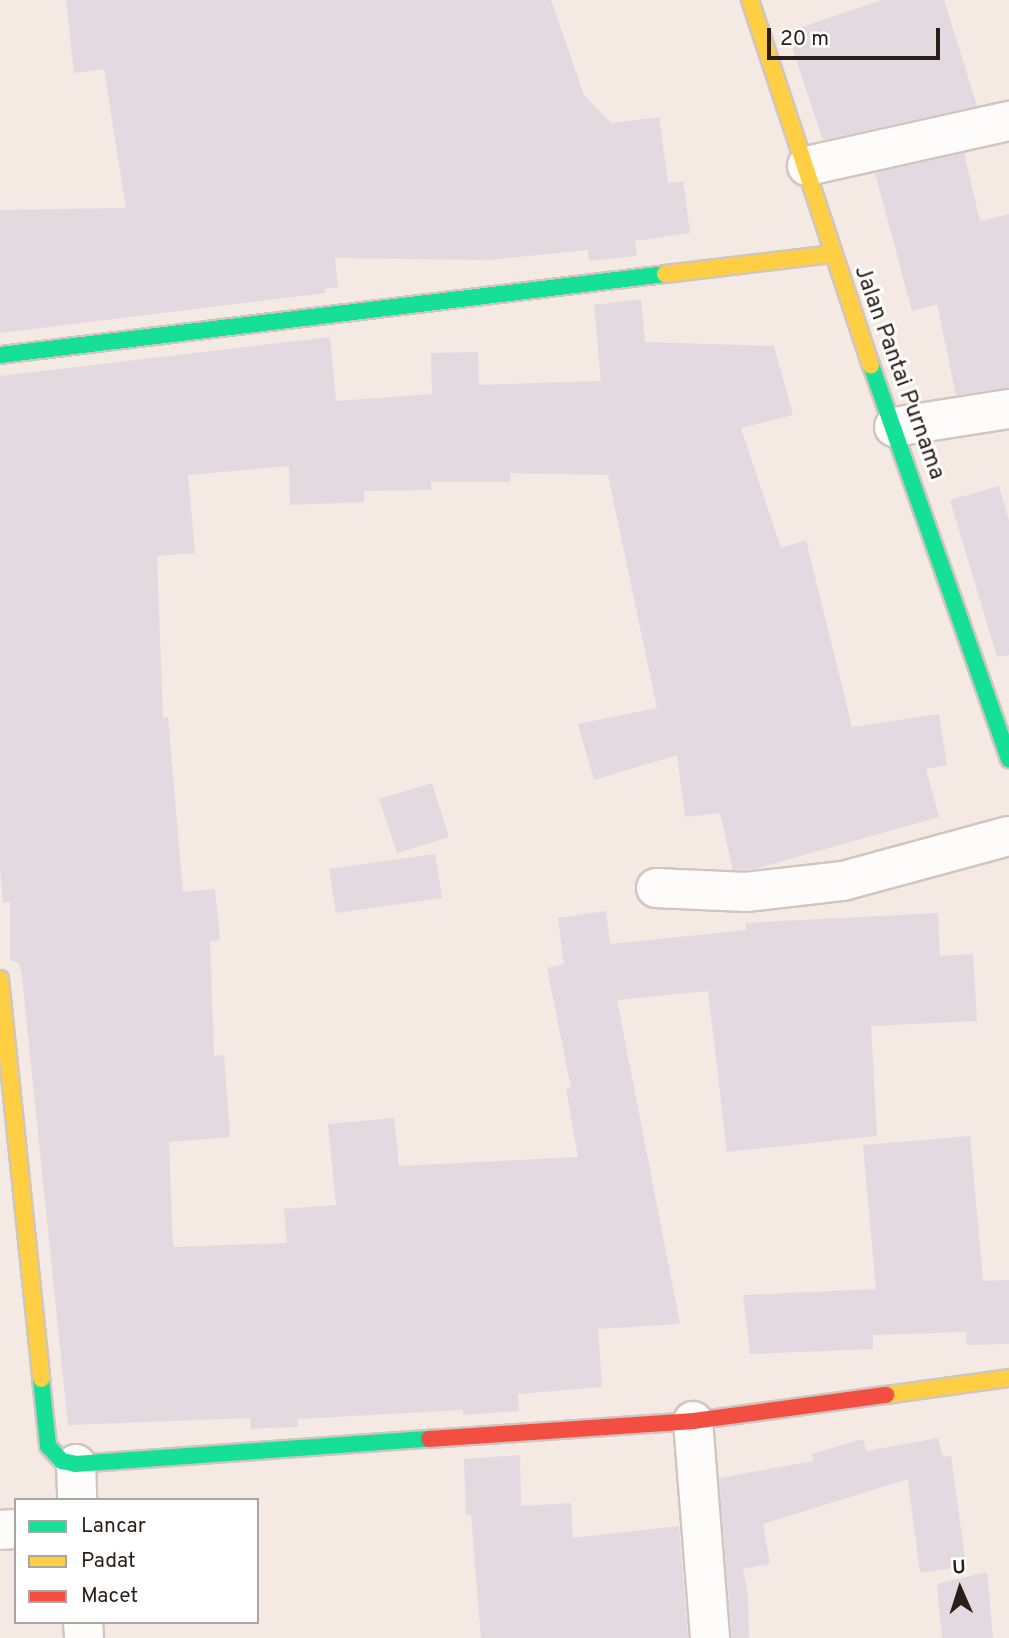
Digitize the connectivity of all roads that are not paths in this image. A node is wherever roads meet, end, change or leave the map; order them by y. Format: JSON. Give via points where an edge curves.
{"nodes":[{"id":1,"x":750,"y":0,"type":"edge"},
{"id":2,"x":1009,"y":121,"type":"edge"},
{"id":3,"x":807,"y":166,"type":"junction"},
{"id":4,"x":832,"y":254,"type":"junction"},
{"id":5,"x":0,"y":355,"type":"edge"},
{"id":6,"x":1009,"y":408,"type":"edge"},
{"id":7,"x":894,"y":427,"type":"junction"},
{"id":8,"x":1009,"y":760,"type":"edge"},
{"id":9,"x":1009,"y":836,"type":"edge"},
{"id":10,"x":656,"y":888,"type":"dead end"},
{"id":11,"x":0,"y":979,"type":"edge"},
{"id":12,"x":1009,"y":1378,"type":"edge"},
{"id":13,"x":693,"y":1421,"type":"junction"},
{"id":14,"x":77,"y":1482,"type":"edge"},
{"id":15,"x":710,"y":1638,"type":"edge"}],
"edges":[{"from":1,"to":3,"type":"street","name":"Jalan Pantai Purnama"},
{"from":2,"to":3,"type":"street"},
{"from":3,"to":4,"type":"street","name":"Jalan Pantai Purnama"},
{"from":4,"to":5,"type":"street"},
{"from":4,"to":7,"type":"street","name":"Jalan Pantai Purnama"},
{"from":6,"to":7,"type":"street"},
{"from":7,"to":8,"type":"street","name":"Jalan Pantai Purnama"},
{"from":9,"to":10,"type":"street","via":[[843,881],[747,892]]},
{"from":11,"to":14,"type":"street","via":[[48,1447]]},
{"from":12,"to":13,"type":"street"},
{"from":13,"to":14,"type":"street"},
{"from":13,"to":15,"type":"street"}]}
